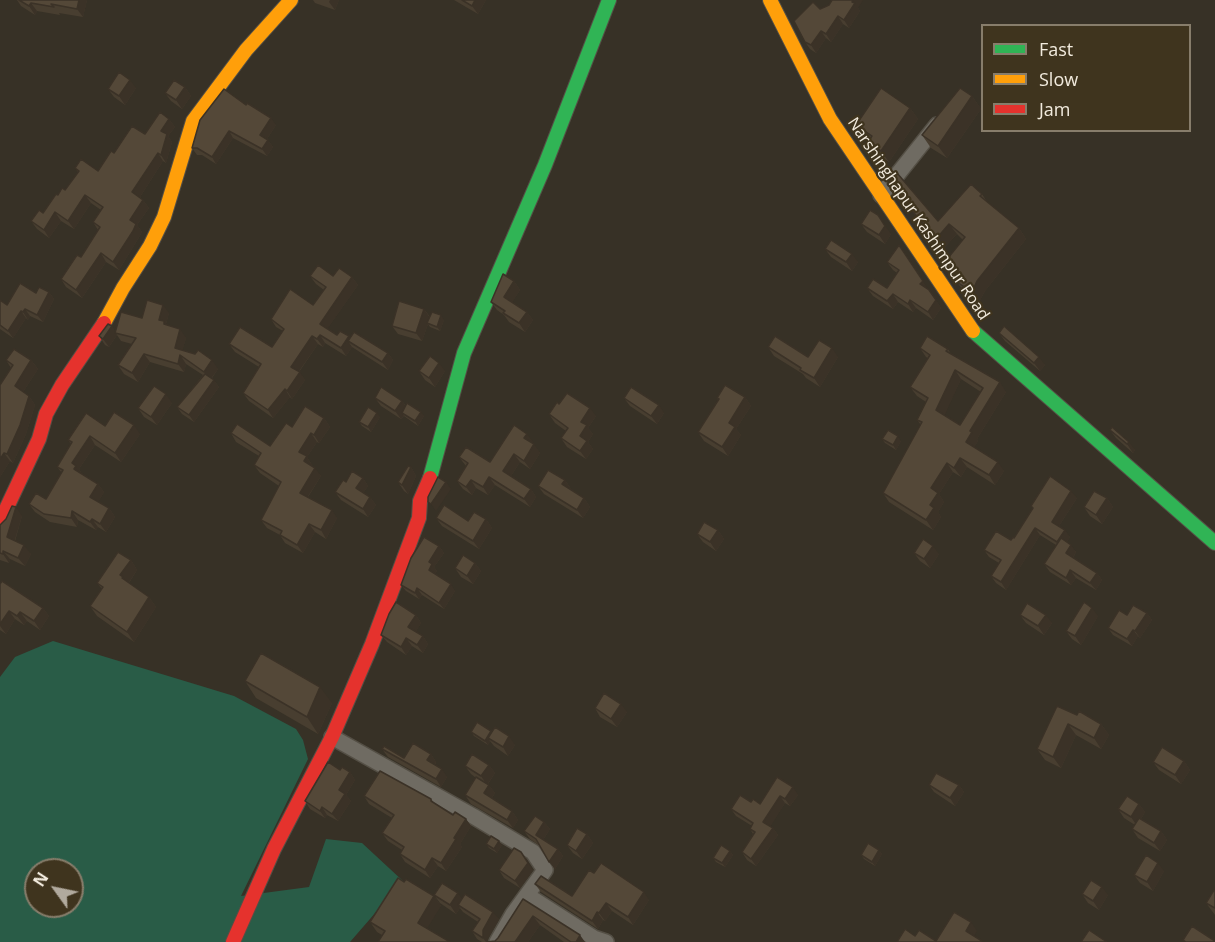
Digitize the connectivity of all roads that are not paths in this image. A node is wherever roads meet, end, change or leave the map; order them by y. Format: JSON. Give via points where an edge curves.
{"nodes":[{"id":1,"x":291,"y":0,"type":"edge"},
{"id":2,"x":609,"y":0,"type":"edge"},
{"id":3,"x":770,"y":0,"type":"edge"},
{"id":4,"x":943,"y":117,"type":"edge"},
{"id":5,"x":881,"y":195,"type":"junction"},
{"id":6,"x":0,"y":522,"type":"edge"},
{"id":7,"x":1215,"y":543,"type":"edge"},
{"id":8,"x":332,"y":736,"type":"junction"},
{"id":9,"x":527,"y":895,"type":"junction"},
{"id":10,"x":233,"y":942,"type":"edge"},
{"id":11,"x":497,"y":942,"type":"edge"},
{"id":12,"x":606,"y":942,"type":"edge"}],
"edges":[{"from":1,"to":6,"type":"street","via":[[246,50],[193,121],[164,217],[112,311],[46,414],[39,439]]},
{"from":2,"to":8,"type":"street","via":[[545,165],[465,353],[432,474],[420,501],[419,518],[372,644]]},
{"from":3,"to":5,"type":"street","name":"Narshinghapur Kashimpur Road","via":[[830,119]]},
{"from":4,"to":5,"type":"street"},
{"from":5,"to":7,"type":"street","name":"Narshinghapur Kashimpur Road","via":[[973,332]]},
{"from":8,"to":9,"type":"street","via":[[533,852],[545,870]]},
{"from":8,"to":10,"type":"street","via":[[274,849]]},
{"from":9,"to":11,"type":"street"},
{"from":9,"to":12,"type":"street"}]}
